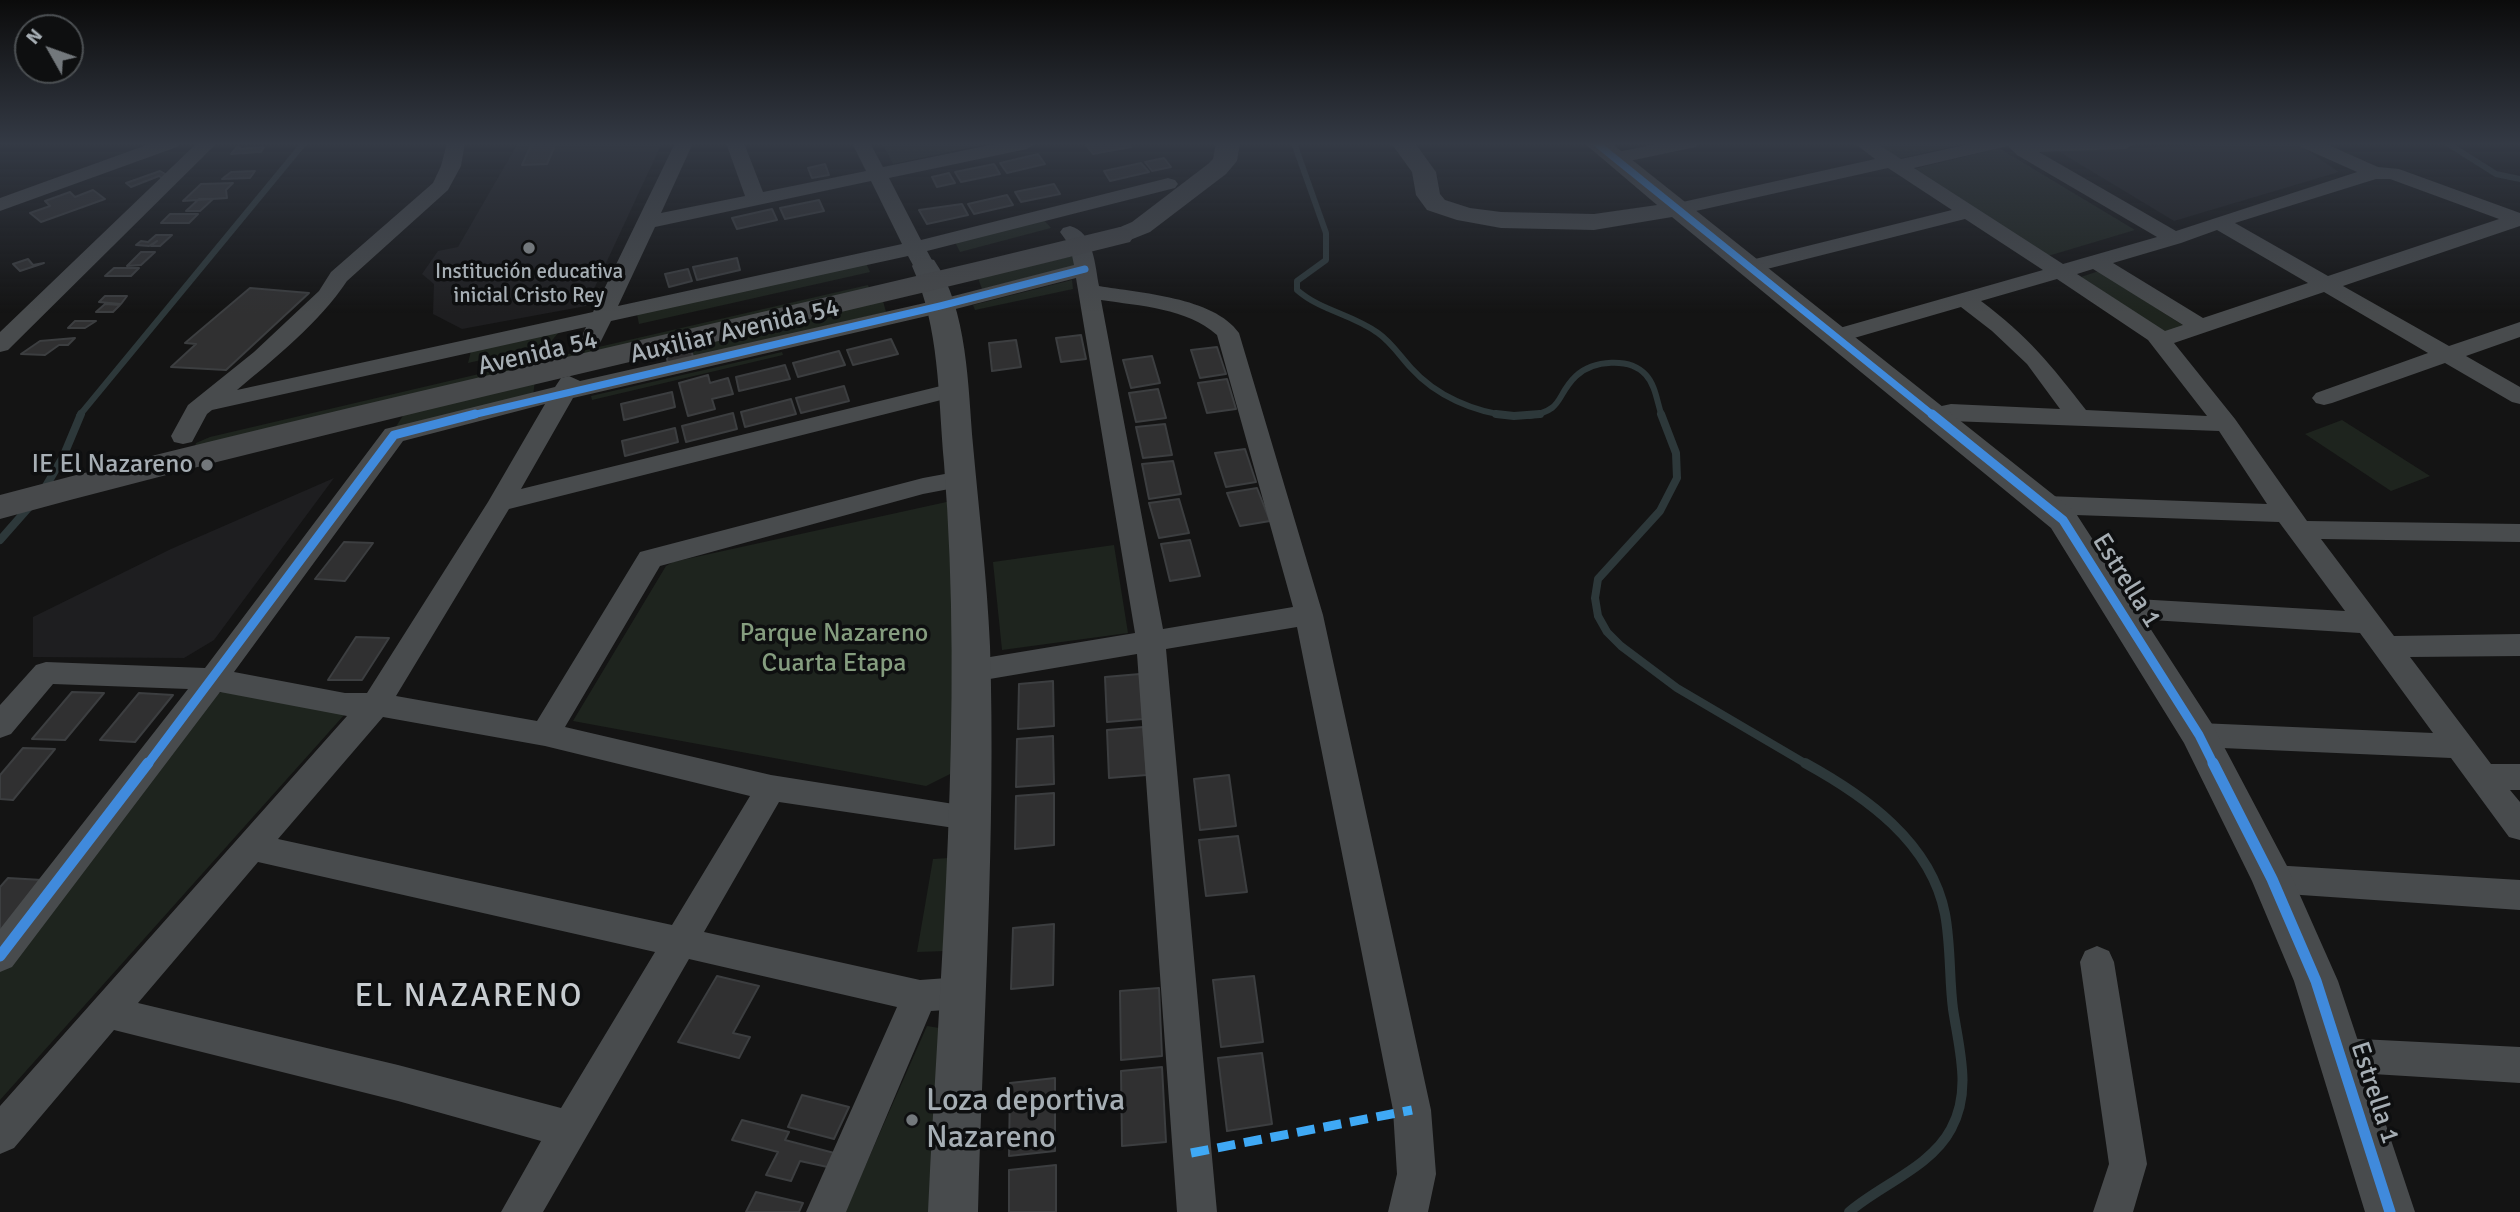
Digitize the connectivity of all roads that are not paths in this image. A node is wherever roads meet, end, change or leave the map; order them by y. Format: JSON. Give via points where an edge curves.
{"nodes":[{"id":1,"x":150,"y":200,"type":"edge"},
{"id":2,"x":426,"y":200,"type":"edge"},
{"id":3,"x":658,"y":200,"type":"edge"},
{"id":4,"x":756,"y":200,"type":"edge"},
{"id":5,"x":889,"y":200,"type":"edge"},
{"id":6,"x":1127,"y":200,"type":"edge"},
{"id":7,"x":1177,"y":200,"type":"edge"},
{"id":8,"x":1432,"y":200,"type":"edge"},
{"id":9,"x":1666,"y":200,"type":"edge"},
{"id":10,"x":1723,"y":200,"type":"edge"},
{"id":11,"x":1949,"y":200,"type":"edge"},
{"id":12,"x":2107,"y":200,"type":"edge"},
{"id":13,"x":2290,"y":200,"type":"edge"},
{"id":14,"x":2465,"y":200,"type":"edge"},
{"id":15,"x":1678,"y":209,"type":"junction"},
{"id":16,"x":1969,"y":212,"type":"junction"},
{"id":17,"x":2519,"y":219,"type":"edge"},
{"id":18,"x":648,"y":222,"type":"junction"},
{"id":19,"x":2218,"y":222,"type":"junction"},
{"id":20,"x":1120,"y":236,"type":"joint"},
{"id":21,"x":2174,"y":239,"type":"junction"},
{"id":22,"x":1081,"y":259,"type":"junction"},
{"id":23,"x":2095,"y":261,"type":"junction"},
{"id":24,"x":1751,"y":267,"type":"junction"},
{"id":25,"x":2060,"y":271,"type":"junction"},
{"id":26,"x":928,"y":276,"type":"junction"},
{"id":27,"x":2327,"y":285,"type":"junction"},
{"id":28,"x":1962,"y":298,"type":"junction"},
{"id":29,"x":2202,"y":327,"type":"junction"},
{"id":30,"x":2520,"y":329,"type":"edge"},
{"id":31,"x":1837,"y":336,"type":"junction"},
{"id":32,"x":2161,"y":340,"type":"junction"},
{"id":33,"x":590,"y":341,"type":"junction"},
{"id":34,"x":0,"y":345,"type":"edge"},
{"id":35,"x":2449,"y":356,"type":"junction"},
{"id":36,"x":953,"y":390,"type":"junction"},
{"id":37,"x":563,"y":394,"type":"junction"},
{"id":38,"x":2520,"y":397,"type":"edge"},
{"id":39,"x":2324,"y":398,"type":"dead end"},
{"id":40,"x":209,"y":402,"type":"junction"},
{"id":41,"x":1932,"y":415,"type":"junction"},
{"id":42,"x":2078,"y":417,"type":"junction"},
{"id":43,"x":2226,"y":424,"type":"junction"},
{"id":44,"x":183,"y":436,"type":"junction"},
{"id":45,"x":961,"y":479,"type":"junction"},
{"id":46,"x":0,"y":485,"type":"edge"},
{"id":47,"x":500,"y":503,"type":"junction"},
{"id":48,"x":2046,"y":505,"type":"junction"},
{"id":49,"x":0,"y":507,"type":"edge"},
{"id":50,"x":2294,"y":521,"type":"junction"},
{"id":51,"x":2520,"y":533,"type":"edge"},
{"id":52,"x":2119,"y":608,"type":"junction"},
{"id":53,"x":1309,"y":615,"type":"junction"},
{"id":54,"x":2368,"y":623,"type":"junction"},
{"id":55,"x":1151,"y":643,"type":"junction"},
{"id":56,"x":2520,"y":645,"type":"edge"},
{"id":57,"x":2386,"y":647,"type":"junction"},
{"id":58,"x":972,"y":671,"type":"junction"},
{"id":59,"x":213,"y":679,"type":"junction"},
{"id":60,"x":376,"y":704,"type":"junction"},
{"id":61,"x":0,"y":726,"type":"edge"},
{"id":62,"x":545,"y":734,"type":"junction"},
{"id":63,"x":2199,"y":735,"type":"junction"},
{"id":64,"x":2460,"y":746,"type":"junction"},
{"id":65,"x":2484,"y":777,"type":"junction"},
{"id":66,"x":2520,"y":777,"type":"edge"},
{"id":67,"x":771,"y":788,"type":"junction"},
{"id":68,"x":968,"y":817,"type":"junction"},
{"id":69,"x":2520,"y":827,"type":"edge"},
{"id":70,"x":252,"y":847,"type":"junction"},
{"id":71,"x":2272,"y":879,"type":"junction"},
{"id":72,"x":2520,"y":895,"type":"edge"},
{"id":73,"x":680,"y":943,"type":"junction"},
{"id":74,"x":0,"y":956,"type":"edge"},
{"id":75,"x":2097,"y":962,"type":"dead end"},
{"id":76,"x":961,"y":993,"type":"junction"},
{"id":77,"x":920,"y":996,"type":"junction"},
{"id":78,"x":107,"y":1012,"type":"junction"},
{"id":79,"x":2340,"y":1055,"type":"junction"},
{"id":80,"x":2520,"y":1065,"type":"edge"},
{"id":81,"x":571,"y":1130,"type":"junction"},
{"id":82,"x":0,"y":1135,"type":"edge"},
{"id":83,"x":522,"y":1212,"type":"edge"},
{"id":84,"x":826,"y":1212,"type":"edge"},
{"id":85,"x":953,"y":1212,"type":"edge"},
{"id":86,"x":1197,"y":1212,"type":"edge"},
{"id":87,"x":1408,"y":1212,"type":"edge"},
{"id":88,"x":2113,"y":1212,"type":"edge"},
{"id":89,"x":2390,"y":1212,"type":"edge"}],
"edges":[{"from":1,"to":34,"type":"street"},
{"from":2,"to":40,"type":"street"},
{"from":3,"to":18,"type":"street"},
{"from":4,"to":18,"type":"street"},
{"from":5,"to":26,"type":"street"},
{"from":6,"to":26,"type":"street","name":"Auxiliar Avenida 54"},
{"from":7,"to":20,"type":"street","via":[[1141,227]]},
{"from":8,"to":15,"type":"street","via":[[1466,215],[1501,220],[1594,222]]},
{"from":9,"to":15,"type":"street","name":"Estrella 1"},
{"from":10,"to":15,"type":"street"},
{"from":11,"to":16,"type":"street"},
{"from":12,"to":21,"type":"street"},
{"from":13,"to":19,"type":"street"},
{"from":14,"to":17,"type":"street"},
{"from":15,"to":24,"type":"street","name":"Estrella 1"},
{"from":16,"to":24,"type":"street"},
{"from":16,"to":25,"type":"street"},
{"from":17,"to":27,"type":"street"},
{"from":18,"to":33,"type":"street"},
{"from":19,"to":21,"type":"street"},
{"from":19,"to":27,"type":"street"},
{"from":20,"to":22,"type":"main road","name":"Avenida 54","via":[[1091,231]]},
{"from":21,"to":23,"type":"street"},
{"from":22,"to":26,"type":"main road","name":"Avenida 54"},
{"from":22,"to":53,"type":"street","via":[[1215,321],[1228,333]]},
{"from":22,"to":55,"type":"street"},
{"from":23,"to":25,"type":"street"},
{"from":23,"to":29,"type":"street"},
{"from":24,"to":31,"type":"street","name":"Estrella 1"},
{"from":25,"to":28,"type":"street"},
{"from":25,"to":32,"type":"street"},
{"from":26,"to":33,"type":"main road","name":"Avenida 54"},
{"from":26,"to":33,"type":"street","name":"Auxiliar Avenida 54"},
{"from":26,"to":36,"type":"street"},
{"from":26,"to":37,"type":"street","name":"Auxiliar Avenida 54"},
{"from":27,"to":29,"type":"street"},
{"from":27,"to":35,"type":"street"},
{"from":28,"to":31,"type":"street"},
{"from":28,"to":42,"type":"street","via":[[2035,359]]},
{"from":29,"to":32,"type":"street"},
{"from":30,"to":35,"type":"street"},
{"from":31,"to":41,"type":"street","name":"Estrella 1"},
{"from":32,"to":43,"type":"street"},
{"from":33,"to":37,"type":"street"},
{"from":33,"to":40,"type":"street","name":"Auxiliar Avenida 54"},
{"from":33,"to":44,"type":"main road","name":"Avenida 54"},
{"from":33,"to":49,"type":"main road","name":"Avenida 54"},
{"from":35,"to":38,"type":"street"},
{"from":35,"to":39,"type":"street"},
{"from":36,"to":45,"type":"street"},
{"from":36,"to":47,"type":"street"},
{"from":37,"to":47,"type":"street"},
{"from":37,"to":59,"type":"street","name":"Auxiliar Avenida 54","via":[[394,435]]},
{"from":40,"to":44,"type":"street","via":[[197,410]]},
{"from":41,"to":42,"type":"street"},
{"from":41,"to":48,"type":"street","name":"Estrella 1"},
{"from":42,"to":43,"type":"street"},
{"from":43,"to":50,"type":"street"},
{"from":44,"to":46,"type":"main road","name":"Avenida 54"},
{"from":45,"to":58,"type":"street"},
{"from":45,"to":62,"type":"street","via":[[650,559]]},
{"from":47,"to":60,"type":"street"},
{"from":48,"to":50,"type":"street"},
{"from":48,"to":52,"type":"street","name":"Estrella 1","via":[[2063,520]]},
{"from":50,"to":51,"type":"street"},
{"from":50,"to":54,"type":"street"},
{"from":52,"to":54,"type":"street"},
{"from":52,"to":63,"type":"street","name":"Estrella 1"},
{"from":53,"to":55,"type":"street"},
{"from":53,"to":87,"type":"street","via":[[1412,1110],[1419,1165]]},
{"from":54,"to":57,"type":"street"},
{"from":55,"to":58,"type":"street"},
{"from":55,"to":86,"type":"street"},
{"from":56,"to":57,"type":"street"},
{"from":57,"to":64,"type":"street"},
{"from":58,"to":68,"type":"street"},
{"from":59,"to":60,"type":"street","via":[[345,705]]},
{"from":59,"to":61,"type":"street","via":[[46,673]]},
{"from":59,"to":74,"type":"street"},
{"from":60,"to":62,"type":"street"},
{"from":60,"to":70,"type":"street"},
{"from":62,"to":67,"type":"street"},
{"from":63,"to":64,"type":"street"},
{"from":63,"to":71,"type":"street","name":"Estrella 1"},
{"from":64,"to":65,"type":"street"},
{"from":65,"to":66,"type":"street"},
{"from":65,"to":69,"type":"street"},
{"from":67,"to":68,"type":"street"},
{"from":67,"to":73,"type":"street"},
{"from":68,"to":76,"type":"street"},
{"from":70,"to":73,"type":"street"},
{"from":70,"to":78,"type":"street"},
{"from":71,"to":72,"type":"street"},
{"from":71,"to":79,"type":"street","name":"Estrella 1","via":[[2316,981]]},
{"from":73,"to":77,"type":"street"},
{"from":73,"to":81,"type":"street"},
{"from":75,"to":88,"type":"street","via":[[2128,1164]]},
{"from":76,"to":77,"type":"street"},
{"from":76,"to":85,"type":"street"},
{"from":77,"to":84,"type":"street"},
{"from":78,"to":81,"type":"street"},
{"from":78,"to":82,"type":"street"},
{"from":79,"to":80,"type":"street"},
{"from":79,"to":89,"type":"street","name":"Estrella 1"},
{"from":81,"to":83,"type":"street"}]}
